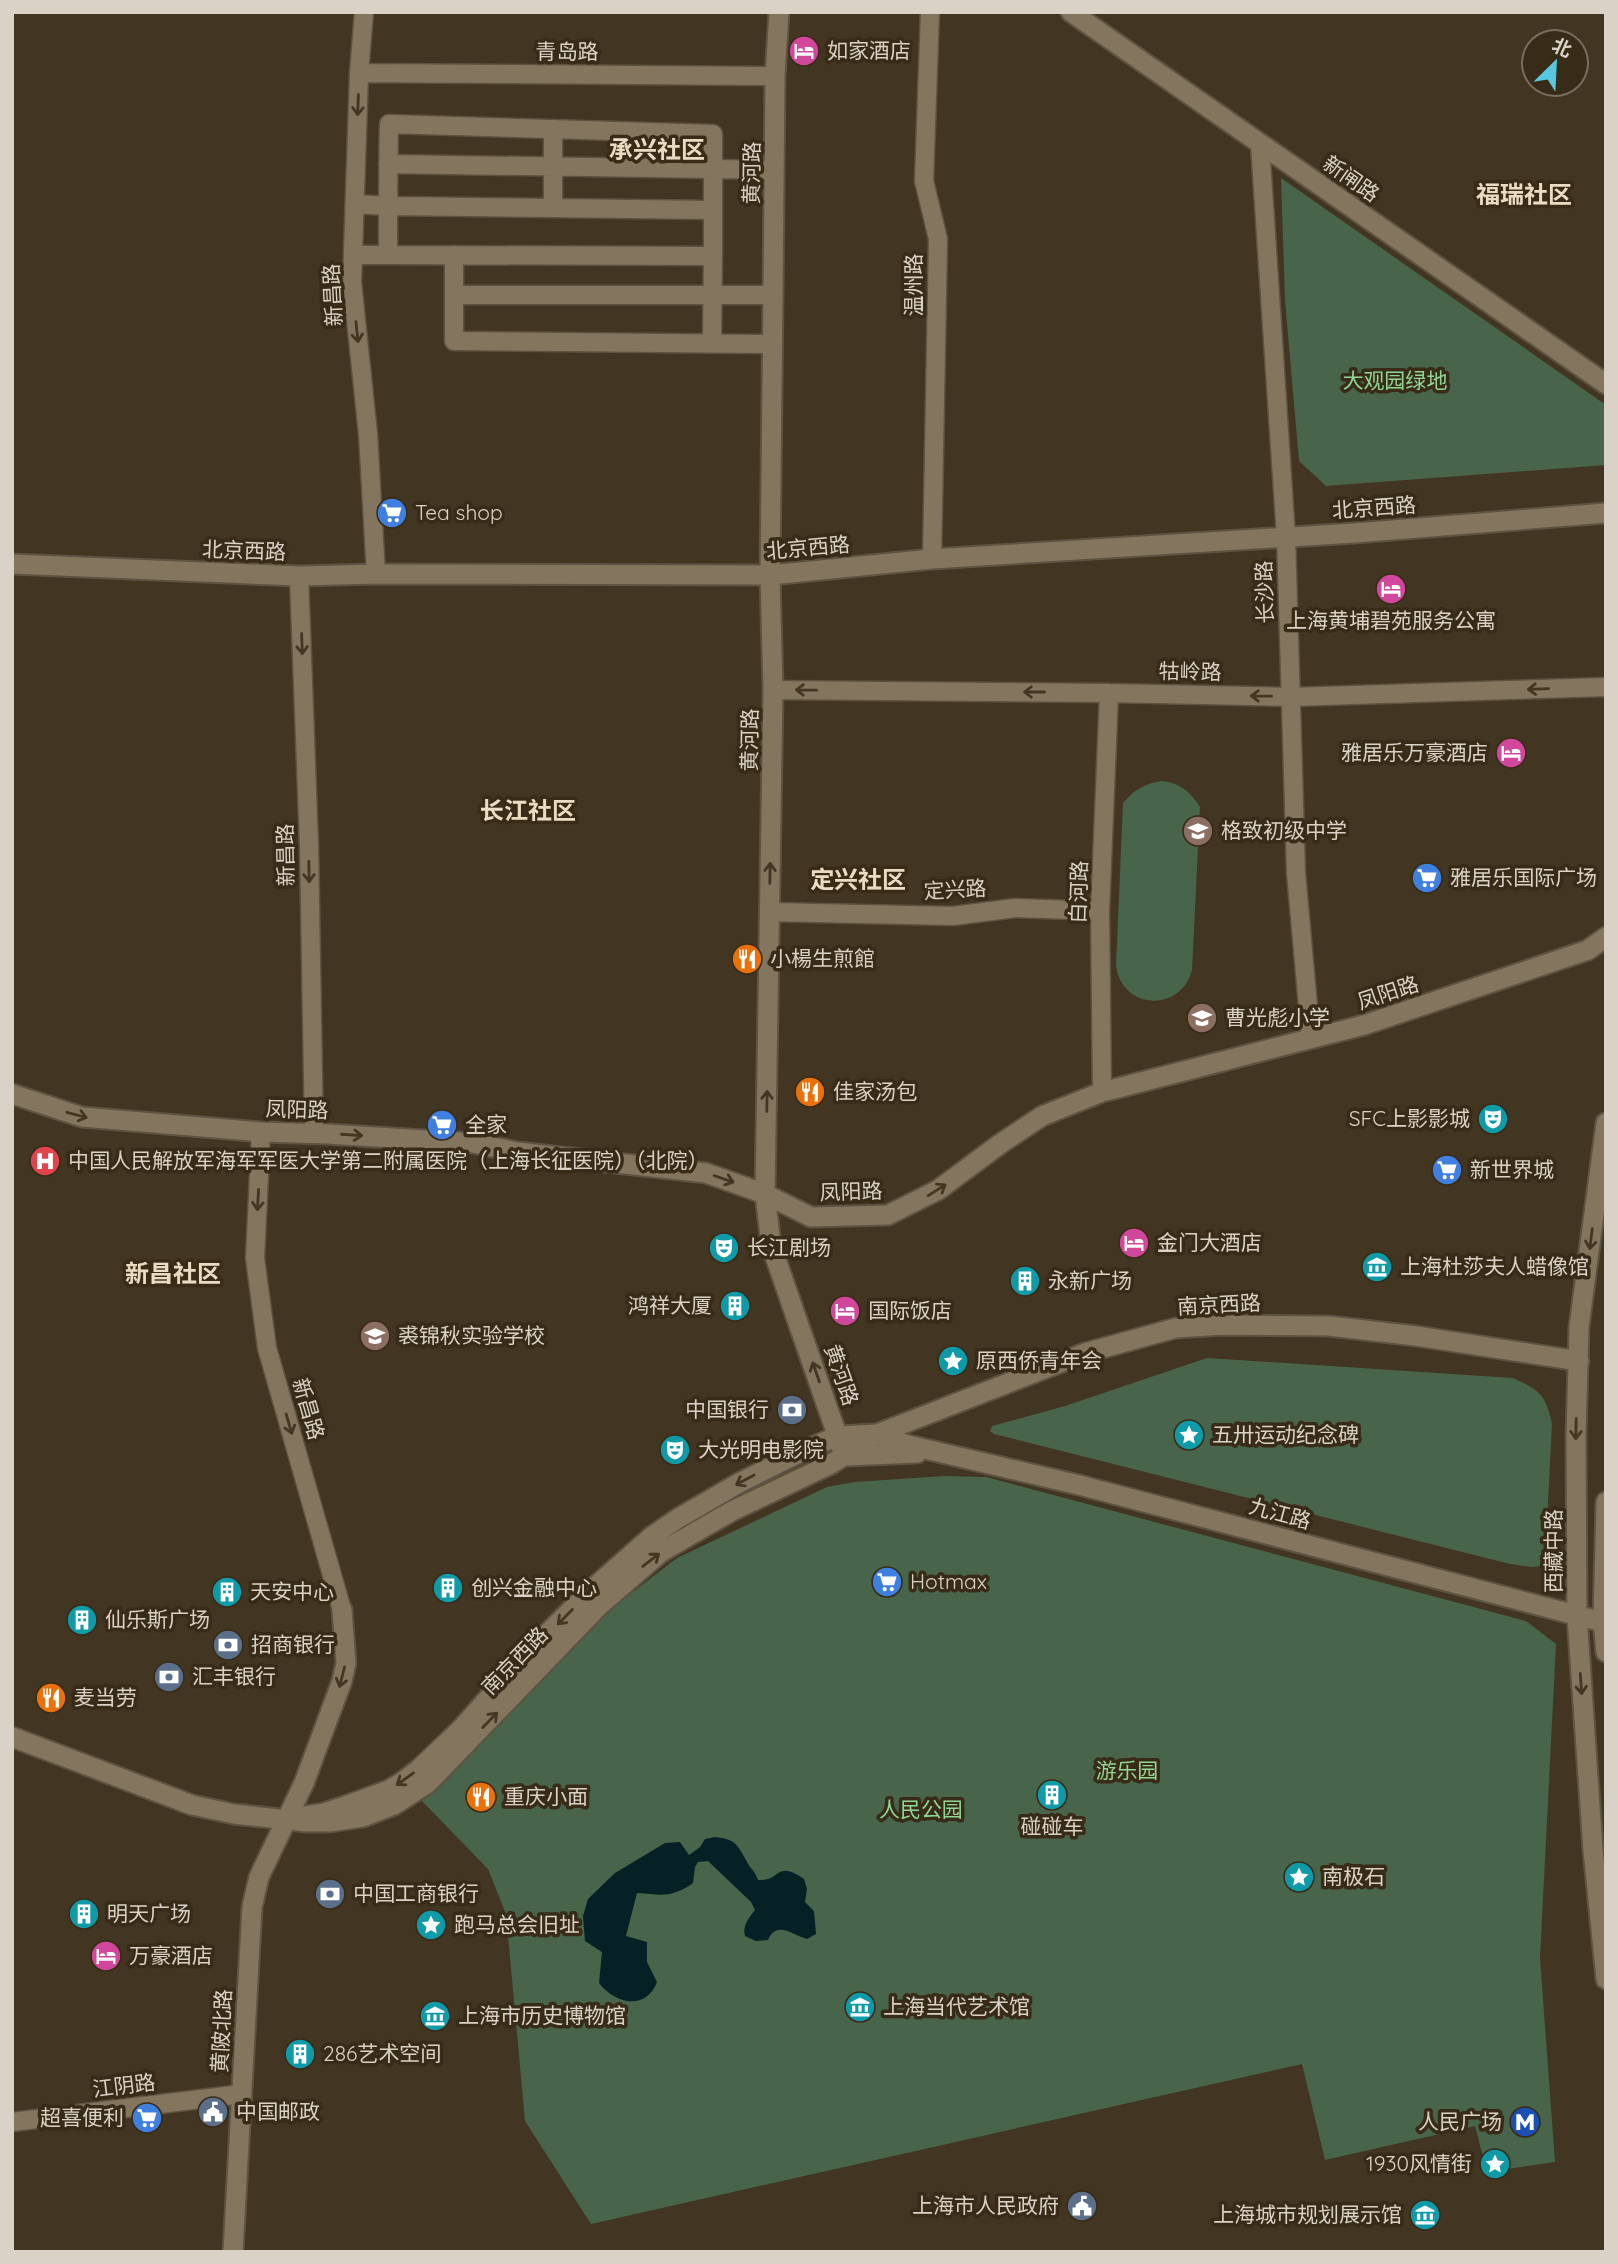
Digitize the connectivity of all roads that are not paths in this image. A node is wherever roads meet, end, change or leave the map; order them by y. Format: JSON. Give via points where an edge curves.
{"nodes":[{"id":1,"x":364,"y":12,"type":"edge"},
{"id":2,"x":779,"y":12,"type":"edge"},
{"id":3,"x":930,"y":12,"type":"edge"},
{"id":4,"x":1071,"y":12,"type":"edge"},
{"id":5,"x":359,"y":73,"type":"junction"},
{"id":6,"x":775,"y":76,"type":"junction"},
{"id":7,"x":553,"y":129,"type":"junction"},
{"id":8,"x":1261,"y":144,"type":"junction"},
{"id":9,"x":388,"y":164,"type":"junction"},
{"id":10,"x":553,"y":167,"type":"junction"},
{"id":11,"x":714,"y":169,"type":"junction"},
{"id":12,"x":774,"y":170,"type":"junction"},
{"id":13,"x":355,"y":204,"type":"junction"},
{"id":14,"x":388,"y":206,"type":"junction"},
{"id":15,"x":553,"y":208,"type":"junction"},
{"id":16,"x":713,"y":210,"type":"junction"},
{"id":17,"x":454,"y":254,"type":"junction"},
{"id":18,"x":388,"y":255,"type":"junction"},
{"id":19,"x":353,"y":256,"type":"junction"},
{"id":20,"x":713,"y":256,"type":"junction"},
{"id":21,"x":454,"y":295,"type":"junction"},
{"id":22,"x":773,"y":295,"type":"junction"},
{"id":23,"x":713,"y":296,"type":"junction"},
{"id":24,"x":712,"y":343,"type":"junction"},
{"id":25,"x":772,"y":344,"type":"junction"},
{"id":26,"x":1606,"y":384,"type":"edge"},
{"id":27,"x":1606,"y":513,"type":"edge"},
{"id":28,"x":1286,"y":537,"type":"junction"},
{"id":29,"x":932,"y":559,"type":"junction"},
{"id":30,"x":12,"y":564,"type":"edge"},
{"id":31,"x":376,"y":574,"type":"junction"},
{"id":32,"x":770,"y":575,"type":"junction"},
{"id":33,"x":299,"y":576,"type":"junction"},
{"id":34,"x":1606,"y":687,"type":"edge"},
{"id":35,"x":773,"y":690,"type":"junction"},
{"id":36,"x":1109,"y":692,"type":"junction"},
{"id":37,"x":1291,"y":697,"type":"junction"},
{"id":38,"x":1100,"y":911,"type":"junction"},
{"id":39,"x":770,"y":912,"type":"junction"},
{"id":40,"x":1606,"y":937,"type":"edge"},
{"id":41,"x":1311,"y":1039,"type":"junction"},
{"id":42,"x":1102,"y":1092,"type":"junction"},
{"id":43,"x":12,"y":1094,"type":"edge"},
{"id":44,"x":1606,"y":1123,"type":"edge"},
{"id":45,"x":261,"y":1132,"type":"junction"},
{"id":46,"x":314,"y":1133,"type":"junction"},
{"id":47,"x":765,"y":1194,"type":"junction"},
{"id":48,"x":1578,"y":1361,"type":"junction"},
{"id":49,"x":877,"y":1434,"type":"junction"},
{"id":50,"x":838,"y":1436,"type":"junction"},
{"id":51,"x":943,"y":1452,"type":"junction"},
{"id":52,"x":845,"y":1456,"type":"junction"},
{"id":53,"x":1606,"y":1502,"type":"edge"},
{"id":54,"x":342,"y":1610,"type":"joint"},
{"id":55,"x":1577,"y":1616,"type":"junction"},
{"id":56,"x":1605,"y":1623,"type":"edge"},
{"id":57,"x":1606,"y":1652,"type":"edge"},
{"id":58,"x":12,"y":1737,"type":"edge"},
{"id":59,"x":286,"y":1819,"type":"junction"},
{"id":60,"x":1606,"y":1979,"type":"edge"},
{"id":61,"x":242,"y":2094,"type":"junction"},
{"id":62,"x":12,"y":2122,"type":"edge"},
{"id":63,"x":233,"y":2252,"type":"edge"}],
"edges":[{"from":1,"to":5,"type":"street","name":"新昌路"},
{"from":2,"to":6,"type":"main road","name":"黄河路"},
{"from":3,"to":29,"type":"street","name":"温州路","via":[[924,181],[937,239]]},
{"from":4,"to":8,"type":"main road","name":"新闸路"},
{"from":5,"to":6,"type":"street","name":"青岛路"},
{"from":5,"to":13,"type":"street","name":"新昌路","one_way":true},
{"from":6,"to":12,"type":"main road","name":"黄河路"},
{"from":7,"to":9,"type":"street","via":[[389,124]]},
{"from":7,"to":10,"type":"street"},
{"from":7,"to":11,"type":"street","via":[[713,134]]},
{"from":8,"to":26,"type":"main road","name":"新闸路"},
{"from":8,"to":28,"type":"street","name":"长沙路"},
{"from":9,"to":10,"type":"street"},
{"from":9,"to":14,"type":"street"},
{"from":10,"to":11,"type":"street"},
{"from":10,"to":15,"type":"street"},
{"from":11,"to":12,"type":"street"},
{"from":11,"to":16,"type":"street"},
{"from":12,"to":22,"type":"main road","name":"黄河路"},
{"from":13,"to":14,"type":"street"},
{"from":13,"to":19,"type":"street","name":"新昌路"},
{"from":14,"to":15,"type":"street"},
{"from":14,"to":18,"type":"street"},
{"from":15,"to":16,"type":"street"},
{"from":16,"to":20,"type":"street"},
{"from":17,"to":18,"type":"street"},
{"from":17,"to":20,"type":"street"},
{"from":17,"to":21,"type":"street"},
{"from":18,"to":19,"type":"street"},
{"from":19,"to":31,"type":"street","name":"新昌路","one_way":true},
{"from":20,"to":23,"type":"street"},
{"from":21,"to":23,"type":"street"},
{"from":21,"to":24,"type":"street","via":[[454,341]]},
{"from":22,"to":23,"type":"street"},
{"from":22,"to":25,"type":"main road","name":"黄河路"},
{"from":23,"to":24,"type":"street"},
{"from":24,"to":25,"type":"street"},
{"from":25,"to":32,"type":"main road","name":"黄河路"},
{"from":27,"to":28,"type":"main road","name":"北京西路"},
{"from":28,"to":29,"type":"main road","name":"北京西路"},
{"from":28,"to":37,"type":"street","name":"长沙路"},
{"from":29,"to":32,"type":"main road","name":"北京西路"},
{"from":30,"to":33,"type":"main road","name":"北京西路"},
{"from":31,"to":32,"type":"main road","name":"北京西路"},
{"from":31,"to":33,"type":"main road","name":"北京西路"},
{"from":32,"to":35,"type":"main road","name":"黄河路"},
{"from":33,"to":46,"type":"street","name":"新昌路","one_way":true},
{"from":34,"to":37,"type":"street","name":"牯岭路","one_way":true},
{"from":36,"to":35,"type":"street","name":"牯岭路","one_way":true},
{"from":39,"to":35,"type":"main road","name":"黄河路","one_way":true},
{"from":37,"to":36,"type":"street","name":"牯岭路","one_way":true},
{"from":36,"to":38,"type":"street","name":"白河路"},
{"from":37,"to":41,"type":"street","name":"长沙路","via":[[1296,873]]},
{"from":38,"to":39,"type":"street","name":"定兴路","via":[[1015,908],[954,916]]},
{"from":38,"to":42,"type":"street","name":"白河路"},
{"from":47,"to":39,"type":"main road","name":"黄河路","one_way":true},
{"from":40,"to":41,"type":"main road","name":"凤阳路","via":[[1588,950]]},
{"from":41,"to":42,"type":"main road","name":"凤阳路"},
{"from":47,"to":42,"type":"main road","name":"凤阳路","one_way":true,"via":[[811,1217],[888,1215],[938,1190],[1042,1116]]},
{"from":43,"to":45,"type":"main road","name":"凤阳路","one_way":true,"via":[[82,1117]]},
{"from":44,"to":48,"type":"main road","name":"西藏中路","one_way":true},
{"from":45,"to":46,"type":"main road","name":"凤阳路"},
{"from":45,"to":54,"type":"street","name":"新昌路","one_way":true,"via":[[255,1258],[267,1348]]},
{"from":46,"to":47,"type":"main road","name":"凤阳路","one_way":true,"via":[[473,1143],[706,1173]]},
{"from":50,"to":47,"type":"main road","name":"黄河路","one_way":true,"via":[[771,1245]]},
{"from":48,"to":49,"type":"main road","name":"南京西路","via":[[1329,1326],[1176,1328],[1085,1353]]},
{"from":48,"to":55,"type":"main road","name":"西藏中路","one_way":true},
{"from":49,"to":50,"type":"main road","name":"南京西路"},
{"from":49,"to":51,"type":"main road","name":"九江路"},
{"from":49,"to":52,"type":"main road","name":"南京西路"},
{"from":50,"to":52,"type":"main road","name":"黄河路"},
{"from":50,"to":59,"type":"main road","name":"南京西路","one_way":true,"via":[[739,1483],[650,1538],[591,1590],[460,1730],[402,1782],[345,1806]]},
{"from":51,"to":52,"type":"main road","name":"九江路"},
{"from":51,"to":55,"type":"main road","name":"九江路"},
{"from":59,"to":52,"type":"main road","name":"南京西路","one_way":true,"via":[[348,1821],[412,1795],[635,1572],[732,1511]]},
{"from":53,"to":56,"type":"main road"},
{"from":54,"to":59,"type":"main road","name":"黄陂北路","one_way":true,"via":[[346,1663],[342,1681]]},
{"from":55,"to":56,"type":"main road","name":"九江路"},
{"from":55,"to":60,"type":"main road","name":"西藏中路","one_way":true},
{"from":56,"to":57,"type":"main road"},
{"from":58,"to":59,"type":"main road","name":"南京西路","via":[[192,1805]]},
{"from":59,"to":61,"type":"main road","name":"黄陂北路","via":[[259,1877],[251,1907]]},
{"from":61,"to":62,"type":"street","name":"江阴路"},
{"from":61,"to":63,"type":"main road","name":"黄陂北路"}]}
